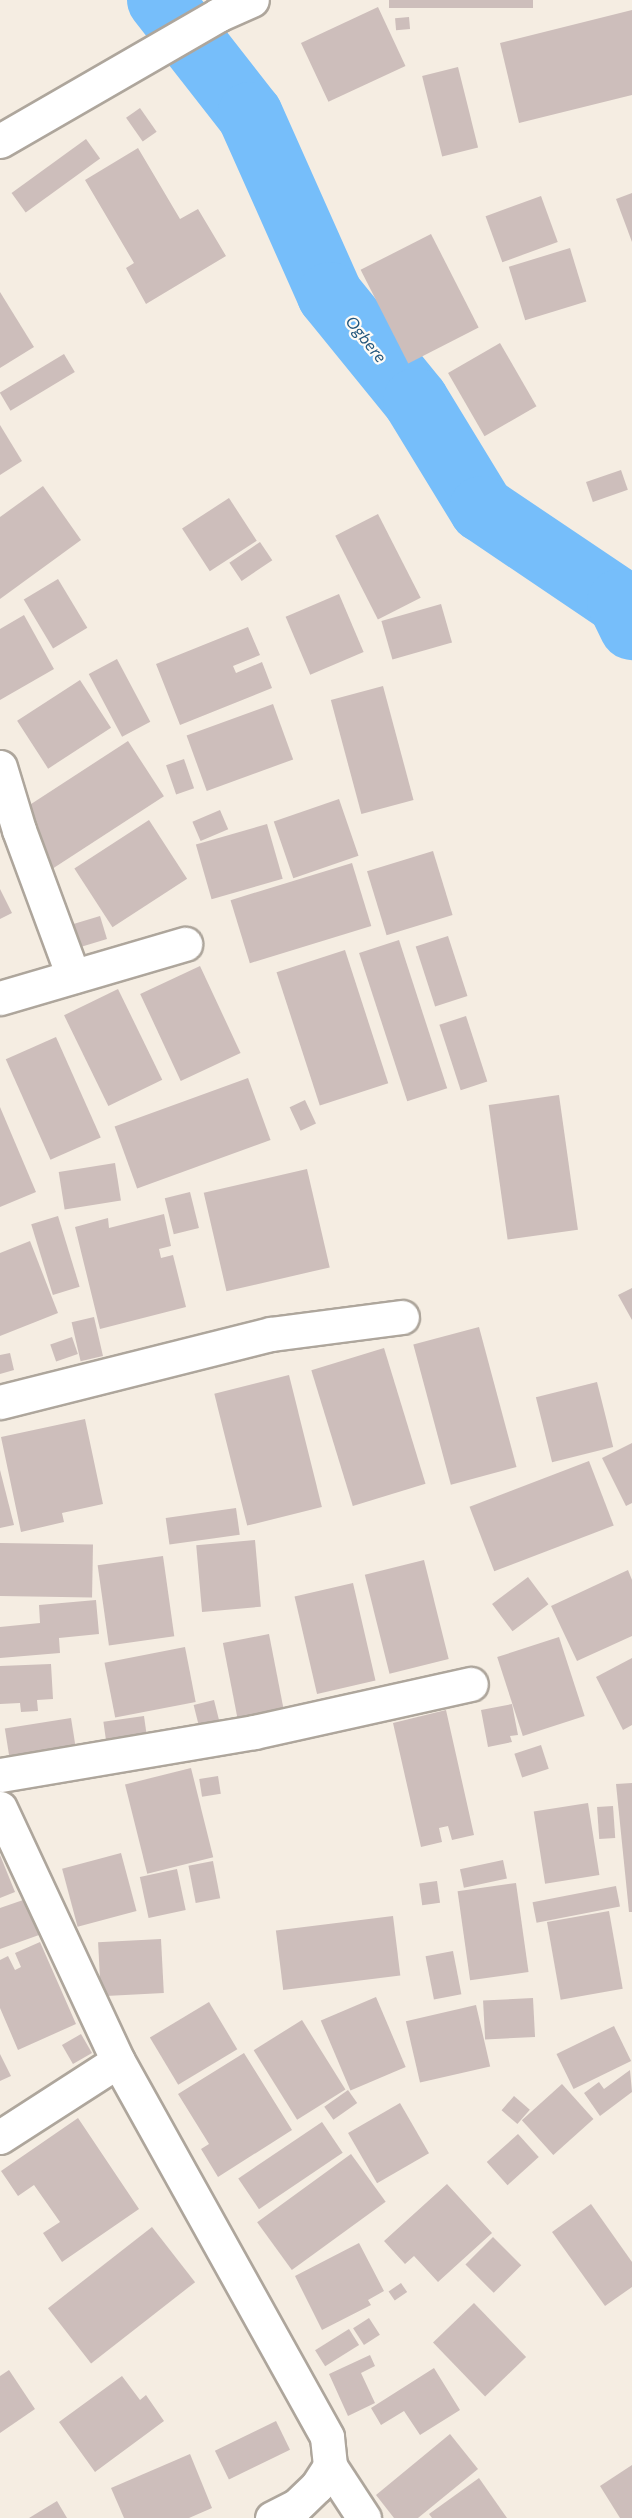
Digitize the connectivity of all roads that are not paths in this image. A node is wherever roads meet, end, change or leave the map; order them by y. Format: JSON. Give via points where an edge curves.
{"nodes":[{"id":1,"x":252,"y":0,"type":"edge"},
{"id":2,"x":0,"y":141,"type":"edge"},
{"id":3,"x":0,"y":767,"type":"edge"},
{"id":4,"x":185,"y":944,"type":"dead end"},
{"id":5,"x":73,"y":976,"type":"junction"},
{"id":6,"x":0,"y":998,"type":"edge"},
{"id":7,"x":402,"y":1317,"type":"dead end"},
{"id":8,"x":0,"y":1402,"type":"edge"},
{"id":9,"x":471,"y":1684,"type":"dead end"},
{"id":10,"x":0,"y":1775,"type":"edge"},
{"id":11,"x":0,"y":1808,"type":"edge"},
{"id":12,"x":118,"y":2061,"type":"junction"},
{"id":13,"x":0,"y":2137,"type":"edge"},
{"id":14,"x":330,"y":2466,"type":"junction"},
{"id":15,"x":272,"y":2518,"type":"edge"},
{"id":16,"x":364,"y":2518,"type":"edge"}],
"edges":[{"from":1,"to":2,"type":"street","via":[[142,57]]},
{"from":3,"to":5,"type":"street"},
{"from":4,"to":5,"type":"street"},
{"from":5,"to":6,"type":"street"},
{"from":7,"to":8,"type":"street","via":[[271,1334]]},
{"from":9,"to":10,"type":"street","via":[[254,1732]]},
{"from":11,"to":12,"type":"street"},
{"from":12,"to":13,"type":"street"},
{"from":12,"to":14,"type":"street","via":[[327,2438]]},
{"from":14,"to":15,"type":"street","via":[[317,2486],[296,2506]]},
{"from":14,"to":16,"type":"street"}]}
